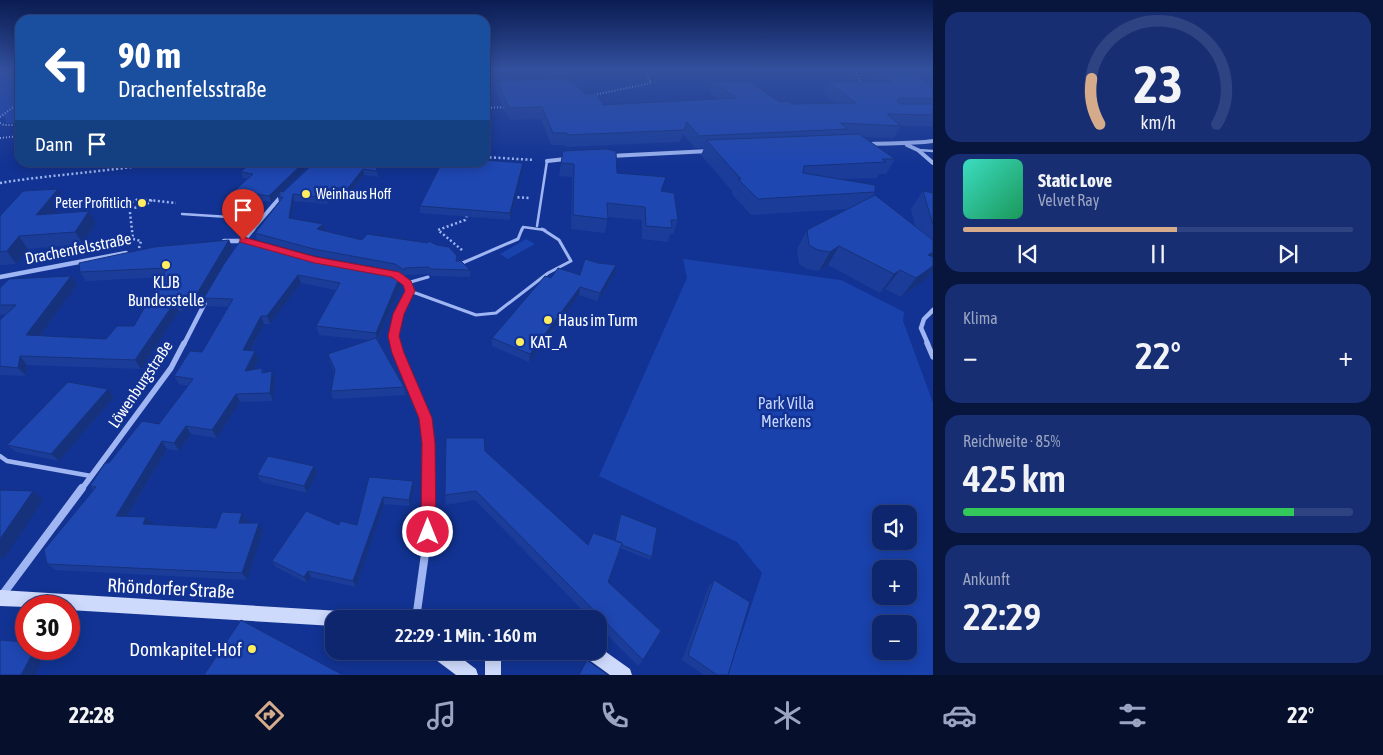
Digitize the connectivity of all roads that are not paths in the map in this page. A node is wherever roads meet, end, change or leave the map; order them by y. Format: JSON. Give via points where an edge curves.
{"nodes":[{"id":1,"x":933,"y":141,"type":"edge"},
{"id":2,"x":862,"y":144,"type":"edge"},
{"id":3,"x":906,"y":145,"type":"junction"},
{"id":4,"x":715,"y":150,"type":"edge"},
{"id":5,"x":918,"y":150,"type":"junction"},
{"id":6,"x":933,"y":151,"type":"edge"},
{"id":7,"x":609,"y":156,"type":"edge"},
{"id":8,"x":573,"y":158,"type":"edge"},
{"id":9,"x":547,"y":161,"type":"joint"},
{"id":10,"x":933,"y":162,"type":"edge"},
{"id":11,"x":286,"y":191,"type":"edge"},
{"id":12,"x":182,"y":214,"type":"dead end"},
{"id":13,"x":261,"y":219,"type":"junction"},
{"id":14,"x":537,"y":226,"type":"junction"},
{"id":15,"x":243,"y":240,"type":"junction"},
{"id":16,"x":215,"y":242,"type":"edge"},
{"id":17,"x":252,"y":242,"type":"edge"},
{"id":18,"x":239,"y":247,"type":"edge"},
{"id":19,"x":129,"y":253,"type":"edge"},
{"id":20,"x":459,"y":265,"type":"edge"},
{"id":21,"x":387,"y":273,"type":"edge"},
{"id":22,"x":0,"y":277,"type":"edge"},
{"id":23,"x":428,"y":277,"type":"edge"},
{"id":24,"x":407,"y":284,"type":"junction"},
{"id":25,"x":211,"y":291,"type":"edge"},
{"id":26,"x":410,"y":291,"type":"junction"},
{"id":27,"x":933,"y":310,"type":"edge"},
{"id":28,"x":933,"y":357,"type":"edge"},
{"id":29,"x":0,"y":456,"type":"edge"},
{"id":30,"x":91,"y":476,"type":"junction"},
{"id":31,"x":0,"y":598,"type":"edge"},
{"id":32,"x":417,"y":610,"type":"edge"},
{"id":33,"x":325,"y":618,"type":"edge"},
{"id":34,"x":450,"y":660,"type":"edge"},
{"id":35,"x":493,"y":660,"type":"edge"},
{"id":36,"x":603,"y":660,"type":"edge"},
{"id":37,"x":470,"y":675,"type":"edge"},
{"id":38,"x":493,"y":675,"type":"edge"},
{"id":39,"x":624,"y":675,"type":"edge"}],
"edges":[{"from":1,"to":3,"type":"street"},
{"from":2,"to":3,"type":"street"},
{"from":3,"to":5,"type":"street"},
{"from":4,"to":7,"type":"street"},
{"from":5,"to":6,"type":"lane"},
{"from":5,"to":10,"type":"street"},
{"from":8,"to":9,"type":"street"},
{"from":9,"to":14,"type":"lane"},
{"from":11,"to":13,"type":"street"},
{"from":12,"to":13,"type":"lane"},
{"from":13,"to":15,"type":"street"},
{"from":14,"to":20,"type":"lane","via":[[523,227],[518,239]]},
{"from":14,"to":26,"type":"lane","via":[[558,237],[571,261],[496,312],[476,315]]},
{"from":15,"to":16,"type":"street"},
{"from":15,"to":17,"type":"street"},
{"from":15,"to":18,"type":"street"},
{"from":19,"to":22,"type":"street","name":"Drachenfelsstraße"},
{"from":21,"to":24,"type":"street","via":[[395,274]]},
{"from":23,"to":24,"type":"lane"},
{"from":24,"to":26,"type":"street"},
{"from":25,"to":30,"type":"street","name":"Löwenburgstraße","via":[[171,368]]},
{"from":26,"to":32,"type":"street","via":[[398,314],[393,336],[426,418],[428,532]]},
{"from":27,"to":28,"type":"street","via":[[920,328]]},
{"from":29,"to":30,"type":"lane","via":[[16,463]]},
{"from":30,"to":31,"type":"street","name":"Löwenburgstraße"},
{"from":31,"to":33,"type":"main road","name":"Rhöndorfer Straße"},
{"from":34,"to":37,"type":"main road"},
{"from":35,"to":38,"type":"main road"},
{"from":36,"to":39,"type":"main road"}]}
